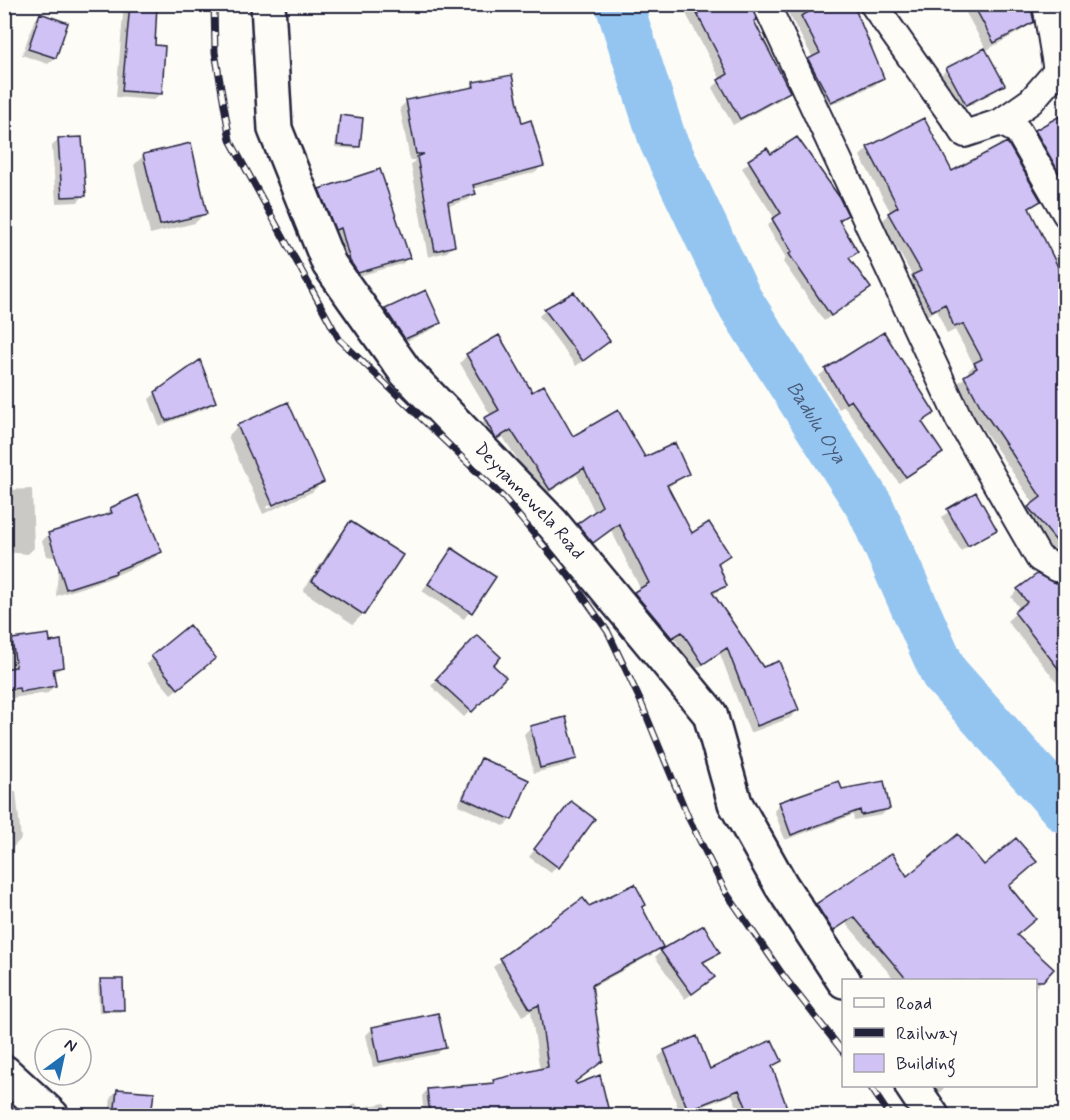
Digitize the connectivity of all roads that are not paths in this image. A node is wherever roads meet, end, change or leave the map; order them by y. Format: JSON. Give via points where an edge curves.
{"nodes":[{"id":1,"x":268,"y":4,"type":"edge"},
{"id":2,"x":766,"y":4,"type":"edge"},
{"id":3,"x":873,"y":4,"type":"edge"},
{"id":4,"x":1046,"y":4,"type":"edge"},
{"id":5,"x":1001,"y":122,"type":"junction"},
{"id":6,"x":1065,"y":214,"type":"edge"},
{"id":7,"x":1065,"y":561,"type":"edge"},
{"id":8,"x":842,"y":979,"type":"edge"},
{"id":9,"x":4,"y":1072,"type":"edge"},
{"id":10,"x":913,"y":1087,"type":"edge"},
{"id":11,"x":52,"y":1116,"type":"edge"},
{"id":12,"x":932,"y":1116,"type":"edge"}],
"edges":[{"from":1,"to":8,"type":"street","name":"Deyyannewela Road","via":[[274,129],[329,264],[405,371],[553,524],[710,714],[735,803],[781,885]]},
{"from":2,"to":7,"type":"street","via":[[960,418],[1039,558],[1056,568]]},
{"from":3,"to":5,"type":"street","via":[[965,134]]},
{"from":4,"to":5,"type":"street","via":[[1057,71],[1031,101]]},
{"from":5,"to":6,"type":"street","via":[[1018,131]]},
{"from":9,"to":11,"type":"street"},
{"from":10,"to":12,"type":"street"}]}
